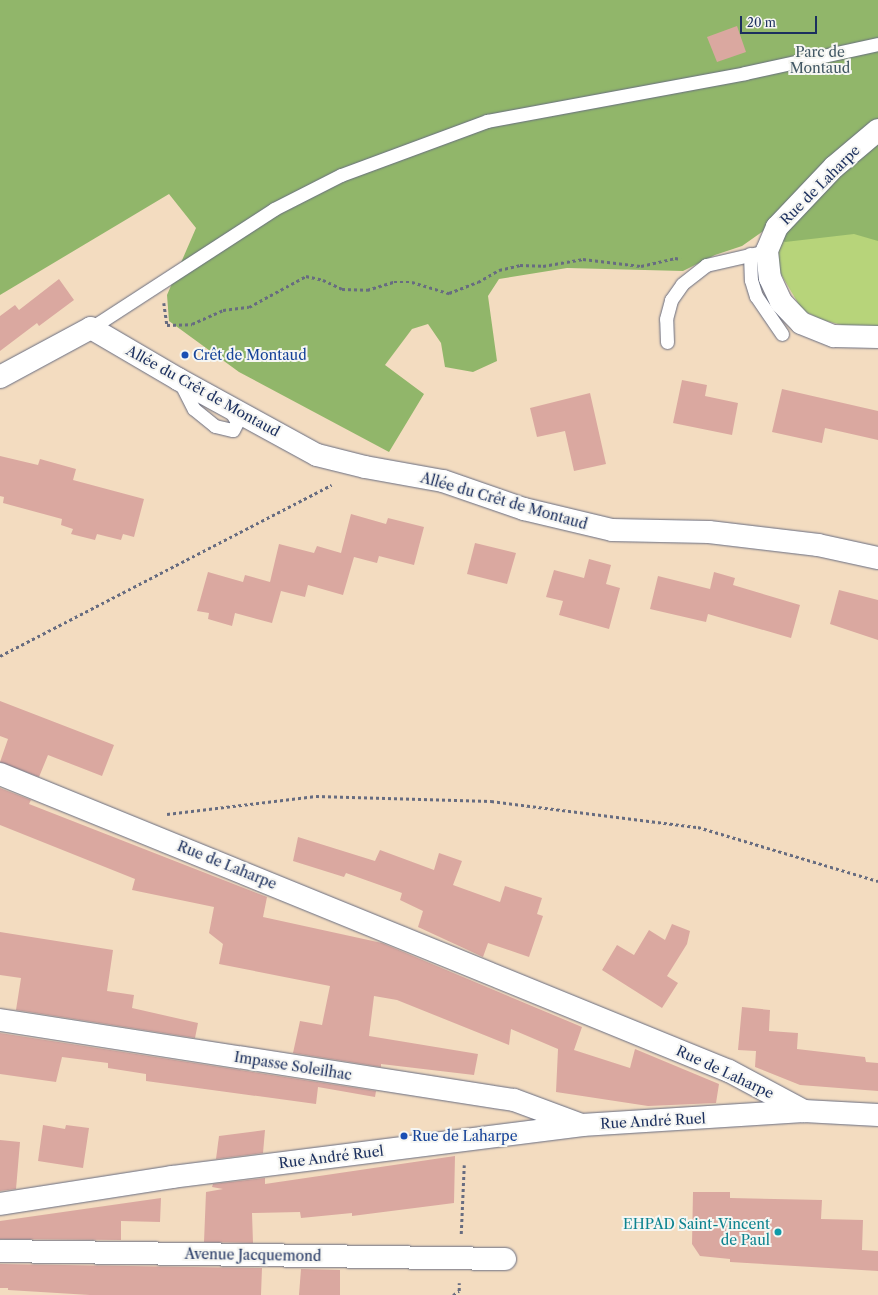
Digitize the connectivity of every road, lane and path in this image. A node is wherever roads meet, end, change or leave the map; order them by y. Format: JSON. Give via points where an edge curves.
{"nodes":[{"id":1,"x":878,"y":44,"type":"edge"},
{"id":2,"x":878,"y":130,"type":"edge"},
{"id":3,"x":759,"y":252,"type":"junction"},
{"id":4,"x":706,"y":265,"type":"junction"},
{"id":5,"x":165,"y":281,"type":"junction"},
{"id":6,"x":91,"y":328,"type":"junction"},
{"id":7,"x":782,"y":334,"type":"dead end"},
{"id":8,"x":878,"y":337,"type":"edge"},
{"id":9,"x":667,"y":342,"type":"dead end"},
{"id":10,"x":0,"y":377,"type":"edge"},
{"id":11,"x":365,"y":467,"type":"junction"},
{"id":12,"x":878,"y":558,"type":"edge"},
{"id":13,"x":0,"y":656,"type":"edge"},
{"id":14,"x":0,"y":774,"type":"edge"},
{"id":15,"x":163,"y":815,"type":"dead end"},
{"id":16,"x":878,"y":881,"type":"edge"},
{"id":17,"x":0,"y":1020,"type":"edge"},
{"id":18,"x":804,"y":1111,"type":"junction"},
{"id":19,"x":876,"y":1117,"type":"edge"},
{"id":20,"x":582,"y":1125,"type":"junction"},
{"id":21,"x":463,"y":1140,"type":"junction"},
{"id":22,"x":0,"y":1204,"type":"edge"},
{"id":23,"x":0,"y":1250,"type":"edge"},
{"id":24,"x":460,"y":1258,"type":"junction"},
{"id":25,"x":505,"y":1259,"type":"dead end"}],
"edges":[{"from":1,"to":5,"type":"lane","via":[[745,73],[487,121],[341,174],[274,209]]},
{"from":2,"to":3,"type":"street","name":"Rue de Laharpe","via":[[834,167],[777,227]]},
{"from":3,"to":4,"type":"lane"},
{"from":3,"to":7,"type":"lane","via":[[751,280],[756,296]]},
{"from":3,"to":8,"type":"street","name":"Rue de Laharpe","via":[[781,302],[801,322],[834,336]]},
{"from":4,"to":5,"type":"path","via":[[675,258],[641,266],[583,259],[542,266],[520,265],[499,270],[478,282],[449,293],[412,282],[394,282],[367,290],[342,289],[323,280],[306,276],[249,307],[223,310],[192,324],[167,325],[163,300]]},
{"from":4,"to":9,"type":"lane","via":[[682,284],[671,300],[666,319]]},
{"from":5,"to":6,"type":"lane"},
{"from":6,"to":10,"type":"street"},
{"from":6,"to":11,"type":"street","name":"Allée du Crêt de Montaud","via":[[317,455]]},
{"from":11,"to":12,"type":"street","name":"Allée du Crêt de Montaud","via":[[443,481],[524,509],[612,530],[709,532],[818,545]]},
{"from":11,"to":13,"type":"path"},
{"from":14,"to":18,"type":"street","name":"Rue de Laharpe","via":[[729,1071]]},
{"from":15,"to":16,"type":"path","via":[[316,796],[491,801],[698,827]]},
{"from":17,"to":20,"type":"street","name":"Impasse Soleilhac","via":[[514,1100]]},
{"from":18,"to":19,"type":"street","name":"Rue André Ruel"},
{"from":18,"to":20,"type":"street","name":"Rue André Ruel"},
{"from":20,"to":21,"type":"street","name":"Rue André Ruel"},
{"from":21,"to":22,"type":"street","name":"Rue André Ruel","via":[[172,1177]]},
{"from":21,"to":24,"type":"path"},
{"from":23,"to":24,"type":"street","name":"Avenue Jacquemond"},
{"from":24,"to":25,"type":"street","name":"Avenue Jacquemond"}]}
